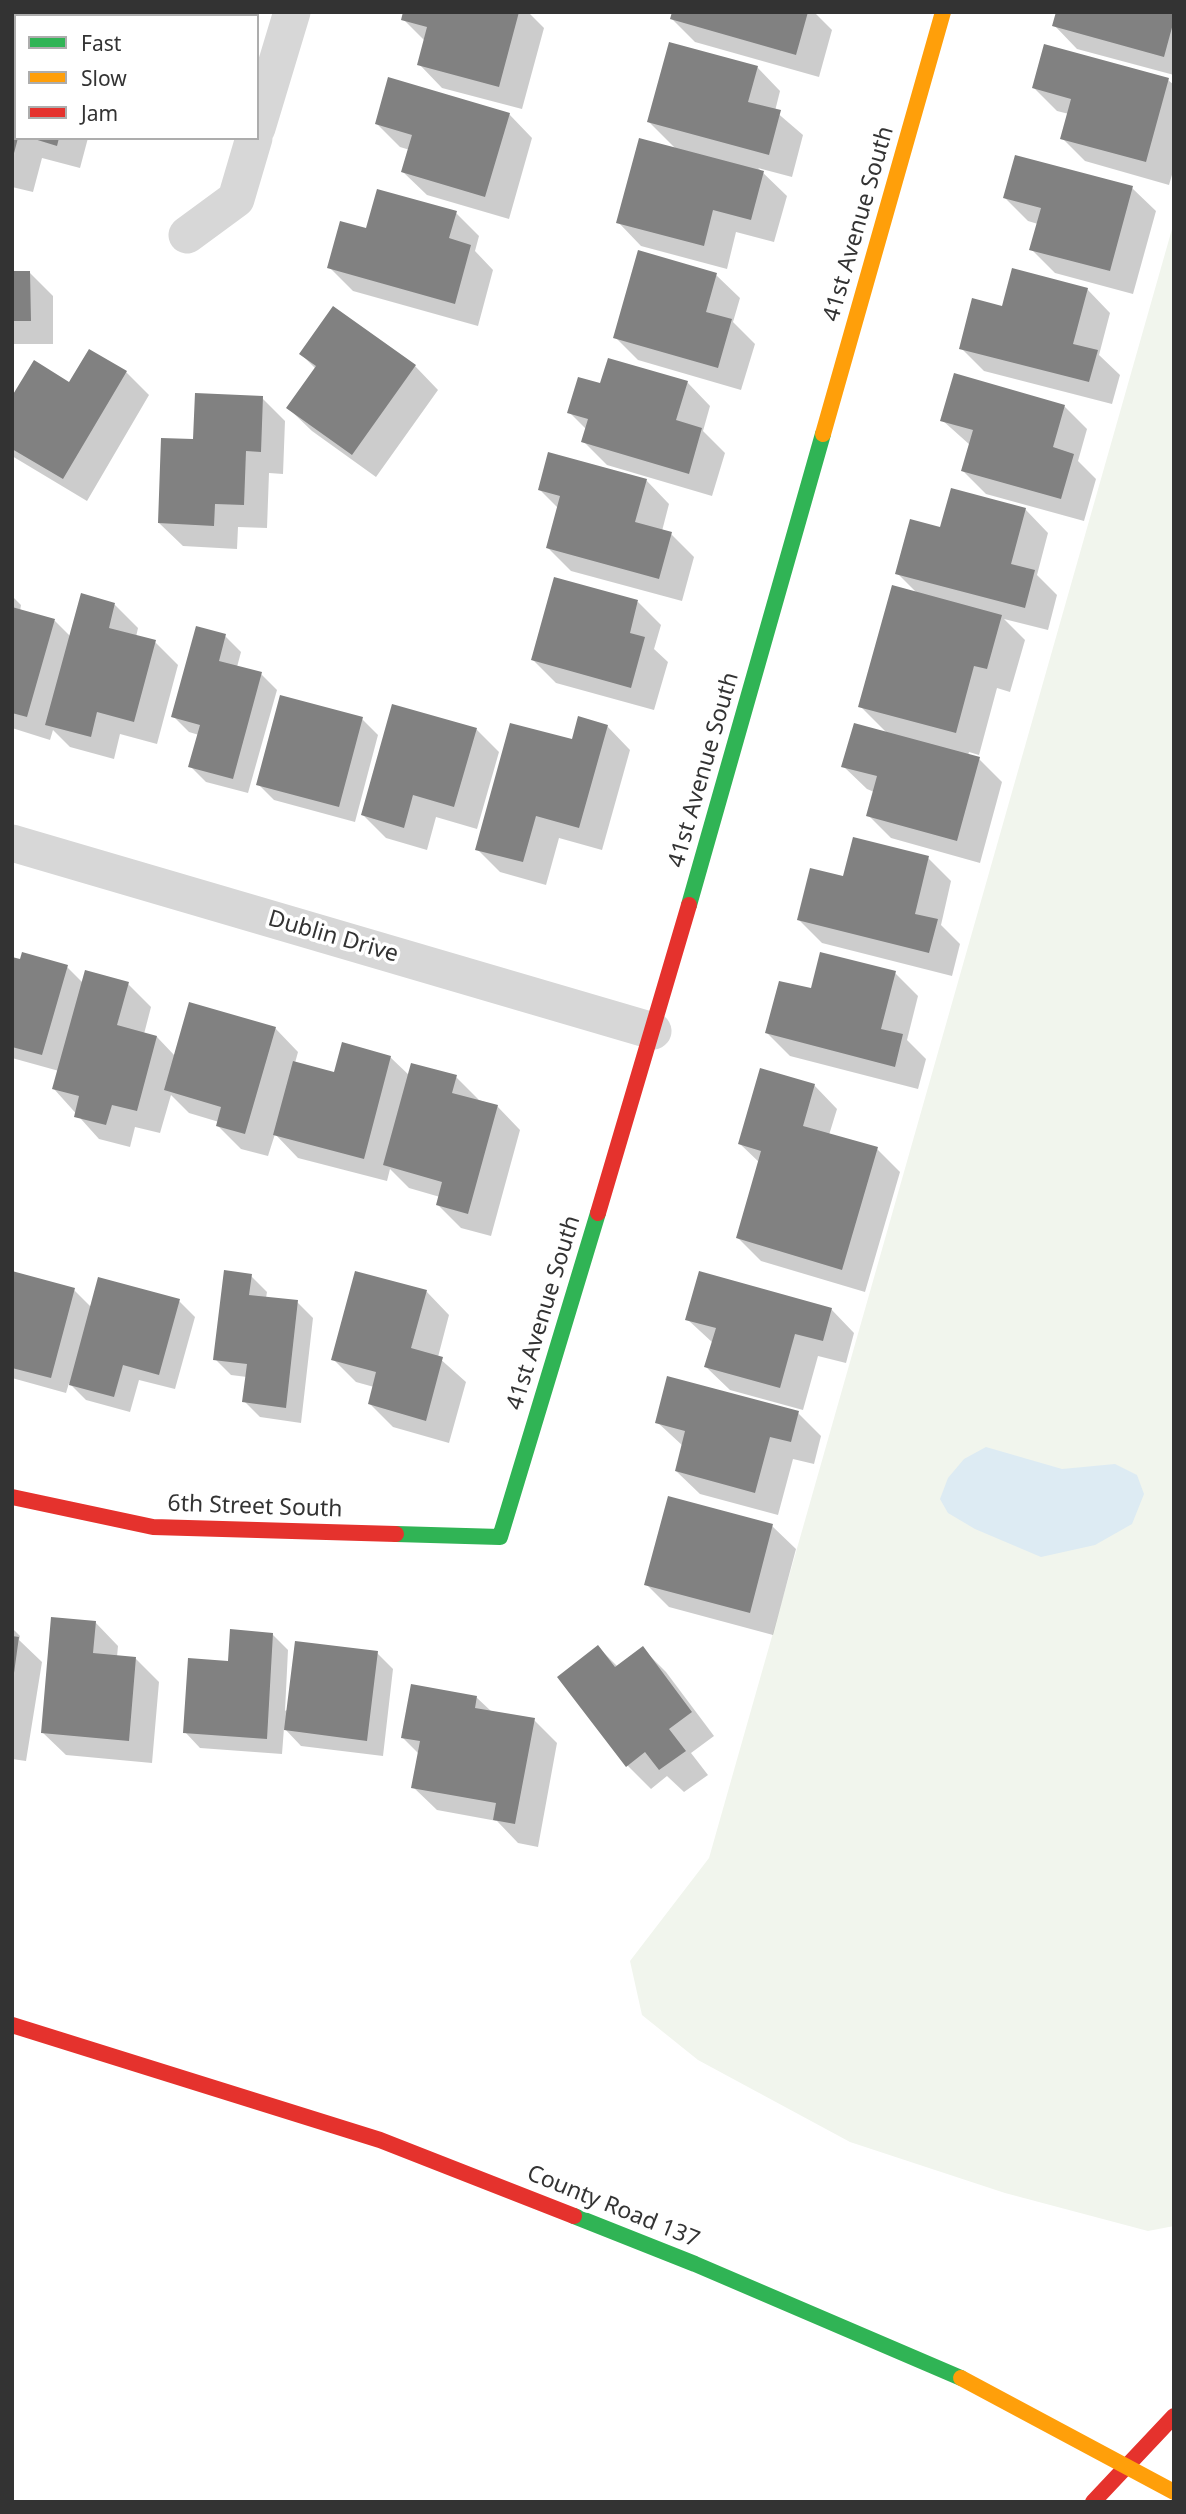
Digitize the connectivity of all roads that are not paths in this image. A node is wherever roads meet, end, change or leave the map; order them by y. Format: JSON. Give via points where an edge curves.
{"nodes":[{"id":1,"x":292,"y":12,"type":"edge"},
{"id":2,"x":943,"y":12,"type":"edge"},
{"id":3,"x":259,"y":121,"type":"edge"},
{"id":4,"x":253,"y":140,"type":"edge"},
{"id":5,"x":187,"y":235,"type":"dead end"},
{"id":6,"x":12,"y":843,"type":"edge"},
{"id":7,"x":653,"y":1031,"type":"junction"},
{"id":8,"x":12,"y":1497,"type":"edge"},
{"id":9,"x":499,"y":1537,"type":"joint"},
{"id":10,"x":12,"y":2025,"type":"edge"},
{"id":11,"x":1174,"y":2416,"type":"edge"},
{"id":12,"x":1174,"y":2492,"type":"edge"},
{"id":13,"x":1093,"y":2502,"type":"edge"}],
"edges":[{"from":1,"to":3,"type":"street"},
{"from":2,"to":7,"type":"main road","name":"41st Avenue South"},
{"from":4,"to":5,"type":"street","via":[[236,199]]},
{"from":6,"to":7,"type":"street","name":"Dublin Drive"},
{"from":7,"to":9,"type":"main road","name":"41st Avenue South"},
{"from":8,"to":9,"type":"main road","name":"6th Street South","via":[[153,1527]]},
{"from":10,"to":12,"type":"main road","name":"County Road 137","bridge":true,"via":[[380,2140],[695,2264],[961,2378]]},
{"from":11,"to":13,"type":"main road"}]}
